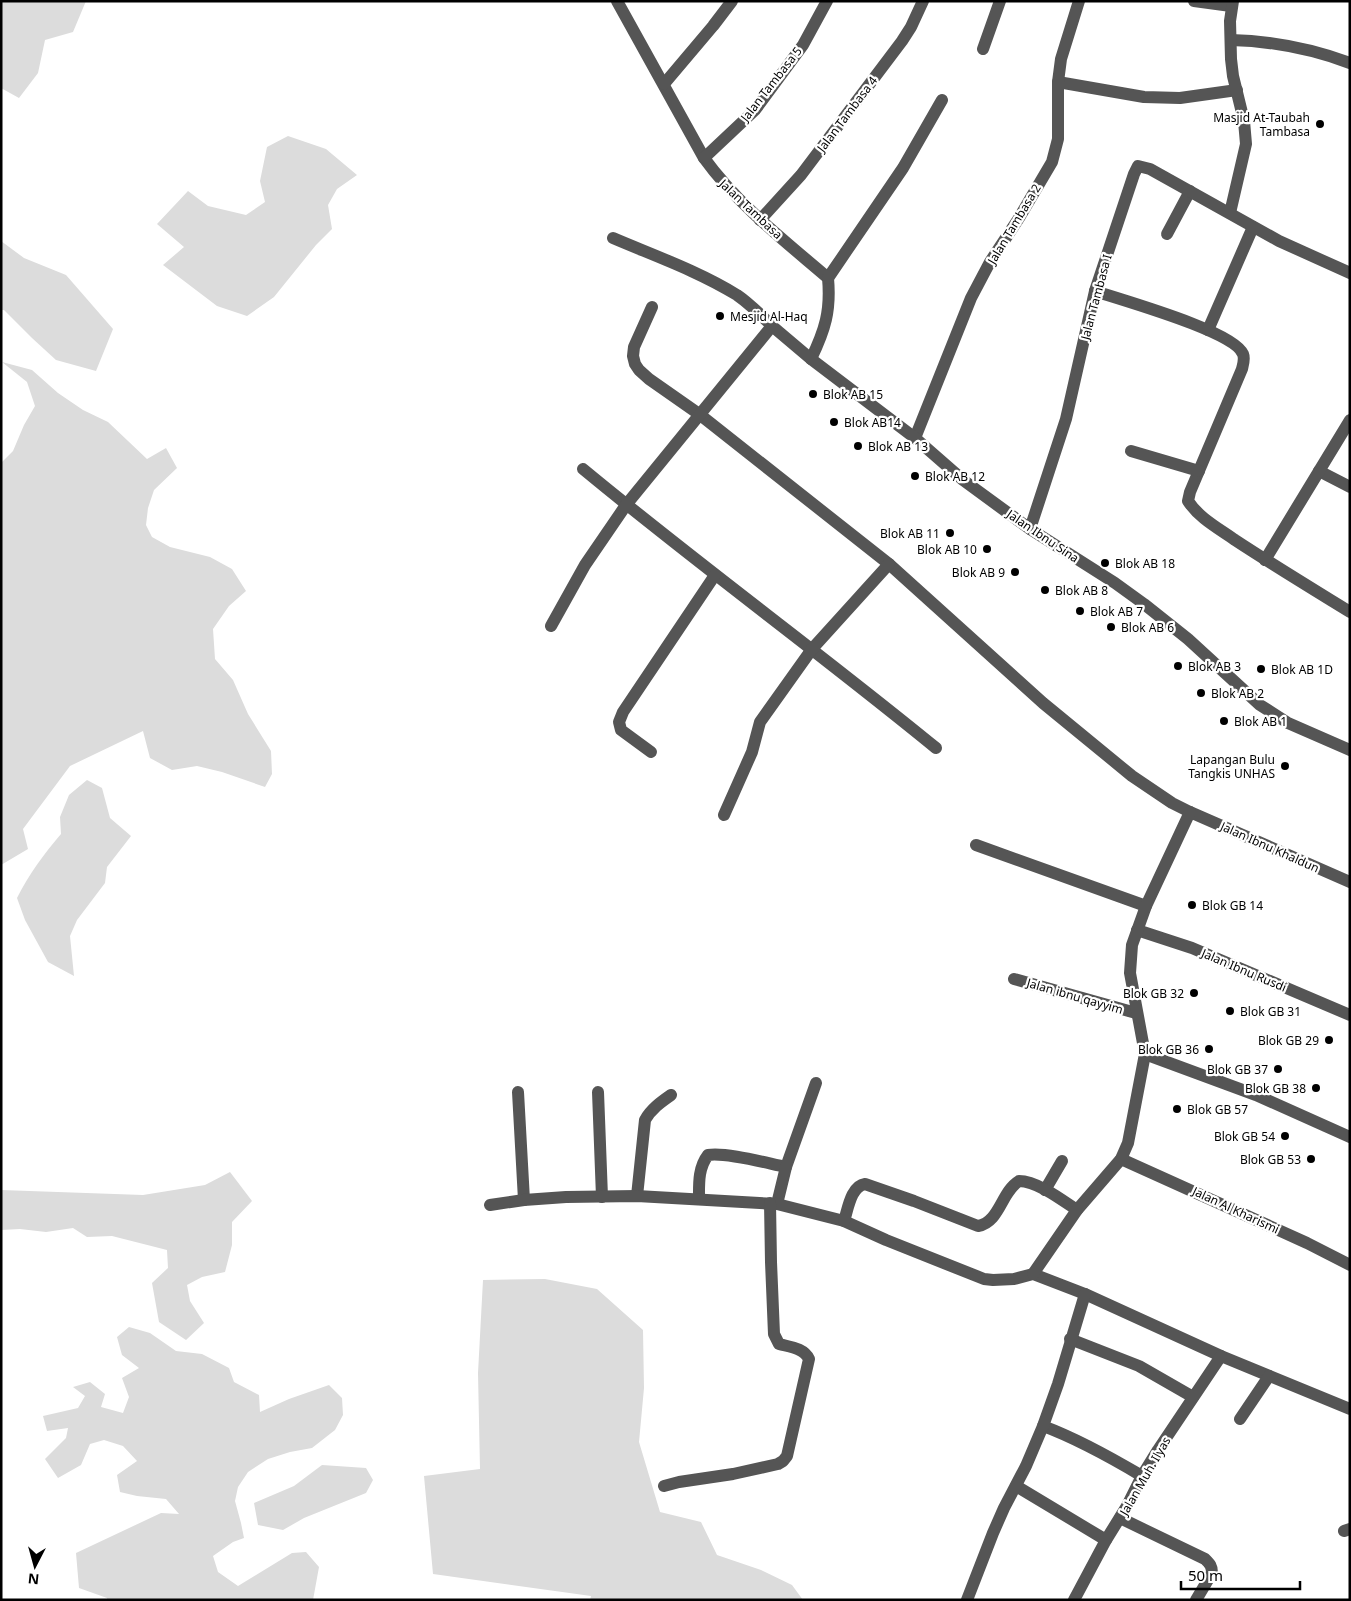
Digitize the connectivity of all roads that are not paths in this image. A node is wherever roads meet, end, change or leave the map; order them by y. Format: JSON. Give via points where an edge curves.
{"nodes":[{"id":1,"x":618,"y":1,"type":"edge"},
{"id":2,"x":732,"y":1,"type":"edge"},
{"id":3,"x":827,"y":1,"type":"edge"},
{"id":4,"x":923,"y":1,"type":"edge"},
{"id":5,"x":1000,"y":1,"type":"edge"},
{"id":6,"x":1078,"y":1,"type":"edge"},
{"id":7,"x":1194,"y":1,"type":"edge"},
{"id":8,"x":1232,"y":4,"type":"edge"},
{"id":9,"x":1230,"y":40,"type":"junction"},
{"id":10,"x":983,"y":49,"type":"dead end"},
{"id":11,"x":1350,"y":63,"type":"edge"},
{"id":12,"x":1058,"y":82,"type":"junction"},
{"id":13,"x":664,"y":84,"type":"junction"},
{"id":14,"x":1237,"y":90,"type":"junction"},
{"id":15,"x":942,"y":100,"type":"dead end"},
{"id":16,"x":704,"y":158,"type":"junction"},
{"id":17,"x":1190,"y":191,"type":"junction"},
{"id":18,"x":1230,"y":213,"type":"junction"},
{"id":19,"x":760,"y":220,"type":"junction"},
{"id":20,"x":1253,"y":227,"type":"junction"},
{"id":21,"x":1167,"y":234,"type":"dead end"},
{"id":22,"x":613,"y":238,"type":"dead end"},
{"id":23,"x":1348,"y":267,"type":"edge"},
{"id":24,"x":828,"y":278,"type":"junction"},
{"id":25,"x":1095,"y":291,"type":"junction"},
{"id":26,"x":652,"y":307,"type":"dead end"},
{"id":27,"x":772,"y":326,"type":"junction"},
{"id":28,"x":1208,"y":330,"type":"junction"},
{"id":29,"x":812,"y":359,"type":"junction"},
{"id":30,"x":700,"y":414,"type":"junction"},
{"id":31,"x":1350,"y":420,"type":"edge"},
{"id":32,"x":915,"y":438,"type":"junction"},
{"id":33,"x":1131,"y":450,"type":"dead end"},
{"id":34,"x":583,"y":469,"type":"dead end"},
{"id":35,"x":1199,"y":471,"type":"junction"},
{"id":36,"x":1319,"y":471,"type":"junction"},
{"id":37,"x":1350,"y":487,"type":"edge"},
{"id":38,"x":626,"y":505,"type":"junction"},
{"id":39,"x":1030,"y":529,"type":"junction"},
{"id":40,"x":1265,"y":560,"type":"junction"},
{"id":41,"x":889,"y":564,"type":"junction"},
{"id":42,"x":715,"y":575,"type":"junction"},
{"id":43,"x":1350,"y":612,"type":"edge"},
{"id":44,"x":551,"y":626,"type":"dead end"},
{"id":45,"x":812,"y":649,"type":"junction"},
{"id":46,"x":936,"y":748,"type":"dead end"},
{"id":47,"x":1350,"y":750,"type":"edge"},
{"id":48,"x":651,"y":752,"type":"dead end"},
{"id":49,"x":1190,"y":812,"type":"junction"},
{"id":50,"x":724,"y":815,"type":"dead end"},
{"id":51,"x":976,"y":845,"type":"dead end"},
{"id":52,"x":1350,"y":882,"type":"edge"},
{"id":53,"x":1146,"y":906,"type":"junction"},
{"id":54,"x":1137,"y":930,"type":"junction"},
{"id":55,"x":1014,"y":979,"type":"dead end"},
{"id":56,"x":1136,"y":1013,"type":"junction"},
{"id":57,"x":1350,"y":1014,"type":"edge"},
{"id":58,"x":1145,"y":1054,"type":"junction"},
{"id":59,"x":816,"y":1083,"type":"dead end"},
{"id":60,"x":518,"y":1092,"type":"dead end"},
{"id":61,"x":598,"y":1092,"type":"dead end"},
{"id":62,"x":671,"y":1095,"type":"dead end"},
{"id":63,"x":1350,"y":1137,"type":"edge"},
{"id":64,"x":1121,"y":1159,"type":"junction"},
{"id":65,"x":1062,"y":1161,"type":"dead end"},
{"id":66,"x":786,"y":1167,"type":"junction"},
{"id":67,"x":1045,"y":1190,"type":"junction"},
{"id":68,"x":602,"y":1196,"type":"junction"},
{"id":69,"x":638,"y":1196,"type":"junction"},
{"id":70,"x":699,"y":1199,"type":"junction"},
{"id":71,"x":524,"y":1200,"type":"junction"},
{"id":72,"x":774,"y":1203,"type":"junction"},
{"id":73,"x":490,"y":1205,"type":"dead end"},
{"id":74,"x":1077,"y":1210,"type":"junction"},
{"id":75,"x":844,"y":1221,"type":"junction"},
{"id":76,"x":1350,"y":1265,"type":"edge"},
{"id":77,"x":1033,"y":1274,"type":"junction"},
{"id":78,"x":1085,"y":1294,"type":"junction"},
{"id":79,"x":1070,"y":1339,"type":"junction"},
{"id":80,"x":1221,"y":1356,"type":"junction"},
{"id":81,"x":1269,"y":1376,"type":"junction"},
{"id":82,"x":1192,"y":1397,"type":"junction"},
{"id":83,"x":1350,"y":1409,"type":"edge"},
{"id":84,"x":1240,"y":1419,"type":"dead end"},
{"id":85,"x":1043,"y":1426,"type":"junction"},
{"id":86,"x":1142,"y":1476,"type":"junction"},
{"id":87,"x":664,"y":1486,"type":"dead end"},
{"id":88,"x":1016,"y":1486,"type":"junction"},
{"id":89,"x":1120,"y":1518,"type":"junction"},
{"id":90,"x":1106,"y":1540,"type":"junction"},
{"id":91,"x":967,"y":1600,"type":"edge"},
{"id":92,"x":1074,"y":1600,"type":"edge"},
{"id":93,"x":1196,"y":1600,"type":"edge"}],
"edges":[{"from":1,"to":13,"type":"street","name":"Jalan Tambasa"},
{"from":2,"to":13,"type":"street"},
{"from":3,"to":16,"type":"street","name":"Jalan Tambasa 5","via":[[803,44],[755,110]]},
{"from":4,"to":19,"type":"street","name":"Jalan Tambasa 4","via":[[902,41],[800,175]]},
{"from":5,"to":10,"type":"street"},
{"from":6,"to":12,"type":"street","name":"Jalan Tambasa 2"},
{"from":7,"to":8,"type":"street"},
{"from":8,"to":9,"type":"street"},
{"from":9,"to":11,"type":"street","via":[[1292,47]]},
{"from":9,"to":14,"type":"street"},
{"from":12,"to":14,"type":"street","via":[[1144,97],[1180,98]]},
{"from":12,"to":32,"type":"street","name":"Jalan Tambasa 2","via":[[1058,139],[1052,162],[971,298]]},
{"from":13,"to":16,"type":"street","name":"Jalan Tambasa"},
{"from":14,"to":18,"type":"street","via":[[1246,144]]},
{"from":15,"to":24,"type":"street","via":[[903,168]]},
{"from":16,"to":19,"type":"street","name":"Jalan Tambasa","via":[[719,180]]},
{"from":17,"to":18,"type":"street","name":"Jalan Tambasa I"},
{"from":17,"to":21,"type":"street"},
{"from":17,"to":25,"type":"street","name":"Jalan Tambasa I","via":[[1138,166]]},
{"from":18,"to":20,"type":"street","name":"Jalan Tambasa I"},
{"from":19,"to":24,"type":"street","name":"Jalan Tambasa"},
{"from":20,"to":23,"type":"street","name":"Jalan Tambasa I","via":[[1279,241]]},
{"from":20,"to":28,"type":"street"},
{"from":22,"to":27,"type":"street","name":"Jalan Ibnu Sina","via":[[680,266],[736,295]]},
{"from":24,"to":29,"type":"street","via":[[830,305]]},
{"from":25,"to":28,"type":"street"},
{"from":25,"to":39,"type":"street","name":"Jalan Tambasa I","via":[[1066,419]]},
{"from":26,"to":30,"type":"street","name":"Jalan Ibnu Khaldun","via":[[634,347],[635,364],[649,379]]},
{"from":27,"to":29,"type":"street","name":"Jalan Ibnu Sina"},
{"from":27,"to":30,"type":"street"},
{"from":28,"to":35,"type":"street","via":[[1239,348],[1244,360]]},
{"from":29,"to":32,"type":"street","name":"Jalan Ibnu Sina"},
{"from":30,"to":38,"type":"street"},
{"from":30,"to":41,"type":"street","name":"Jalan Ibnu Khaldun"},
{"from":31,"to":36,"type":"street"},
{"from":32,"to":39,"type":"street","name":"Jalan Ibnu Sina","via":[[963,480]]},
{"from":33,"to":35,"type":"street"},
{"from":34,"to":38,"type":"street"},
{"from":35,"to":40,"type":"street","via":[[1188,501],[1194,510]]},
{"from":36,"to":37,"type":"street"},
{"from":36,"to":40,"type":"street"},
{"from":38,"to":42,"type":"street"},
{"from":38,"to":44,"type":"street","via":[[585,565]]},
{"from":39,"to":47,"type":"street","name":"Jalan Ibnu Sina","via":[[1139,600],[1188,639],[1260,705],[1288,723]]},
{"from":40,"to":43,"type":"street"},
{"from":41,"to":45,"type":"street"},
{"from":41,"to":49,"type":"street","name":"Jalan Ibnu Khaldun","via":[[1043,703],[1132,776]]},
{"from":42,"to":45,"type":"street"},
{"from":42,"to":48,"type":"street","via":[[618,722],[621,730]]},
{"from":45,"to":46,"type":"street"},
{"from":45,"to":50,"type":"street","via":[[760,722],[752,752]]},
{"from":49,"to":52,"type":"street","name":"Jalan Ibnu Khaldun"},
{"from":49,"to":53,"type":"street"},
{"from":51,"to":53,"type":"street"},
{"from":53,"to":54,"type":"street"},
{"from":54,"to":56,"type":"street","via":[[1130,959]]},
{"from":54,"to":57,"type":"street","name":"Jalan Ibnu Rusdi","via":[[1192,948]]},
{"from":55,"to":56,"type":"street","name":"Jalan ibnu qayyim"},
{"from":56,"to":58,"type":"street"},
{"from":58,"to":63,"type":"street","via":[[1256,1095]]},
{"from":58,"to":64,"type":"street","via":[[1132,1127]]},
{"from":59,"to":66,"type":"street"},
{"from":60,"to":71,"type":"street"},
{"from":61,"to":68,"type":"street"},
{"from":62,"to":69,"type":"street","via":[[649,1112],[646,1120]]},
{"from":64,"to":74,"type":"street"},
{"from":64,"to":76,"type":"street","name":"Jalan Al Kharismi"},
{"from":65,"to":67,"type":"street"},
{"from":66,"to":70,"type":"street","via":[[708,1155],[702,1164]]},
{"from":66,"to":72,"type":"street"},
{"from":67,"to":74,"type":"street"},
{"from":67,"to":75,"type":"street","via":[[1019,1181],[991,1220],[978,1226],[866,1184],[855,1189]]},
{"from":68,"to":69,"type":"street"},
{"from":68,"to":71,"type":"street"},
{"from":69,"to":70,"type":"street"},
{"from":70,"to":72,"type":"street"},
{"from":71,"to":73,"type":"street"},
{"from":72,"to":75,"type":"street"},
{"from":72,"to":87,"type":"street","via":[[771,1262],[774,1334],[779,1344],[803,1351],[809,1359],[787,1456],[778,1464]]},
{"from":74,"to":77,"type":"street"},
{"from":75,"to":77,"type":"street","via":[[984,1279],[1014,1279]]},
{"from":77,"to":78,"type":"street"},
{"from":78,"to":79,"type":"street"},
{"from":78,"to":80,"type":"street"},
{"from":79,"to":82,"type":"street","via":[[1140,1366]]},
{"from":79,"to":85,"type":"street"},
{"from":80,"to":81,"type":"street"},
{"from":80,"to":82,"type":"street","name":"Jalan Muh. Ilyas"},
{"from":81,"to":83,"type":"street"},
{"from":81,"to":84,"type":"street"},
{"from":82,"to":86,"type":"street","name":"Jalan Muh. Ilyas"},
{"from":85,"to":86,"type":"street","via":[[1096,1449]]},
{"from":85,"to":88,"type":"street"},
{"from":86,"to":89,"type":"street","name":"Jalan Muh. Ilyas"},
{"from":88,"to":90,"type":"street"},
{"from":88,"to":91,"type":"street","via":[[993,1533]]},
{"from":89,"to":90,"type":"street","name":"Jalan Muh. Ilyas"},
{"from":89,"to":93,"type":"street","via":[[1210,1564],[1212,1573]]},
{"from":90,"to":92,"type":"street","name":"Jalan Muh. Ilyas"}]}
